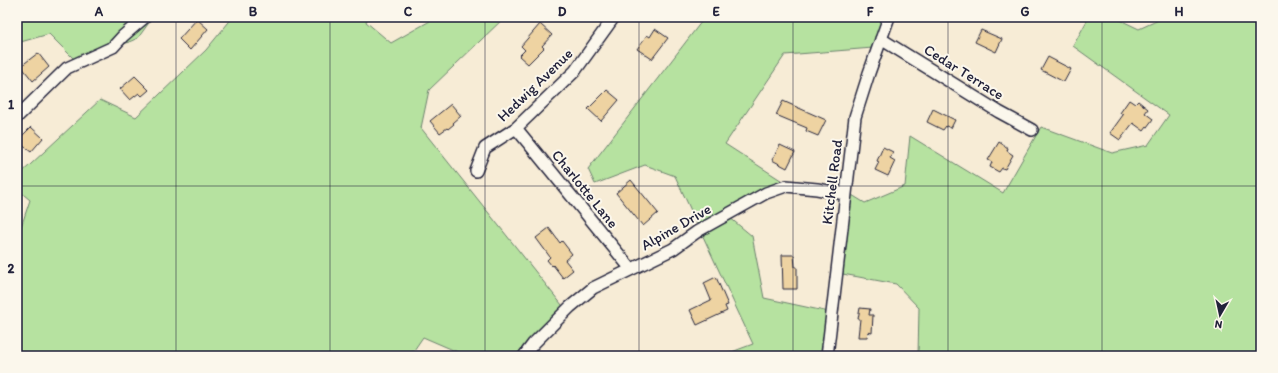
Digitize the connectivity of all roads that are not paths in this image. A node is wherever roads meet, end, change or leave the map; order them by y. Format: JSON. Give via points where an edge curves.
{"nodes":[{"id":1,"x":145,"y":17,"type":"edge"},
{"id":2,"x":614,"y":17,"type":"edge"},
{"id":3,"x":889,"y":17,"type":"edge"},
{"id":4,"x":881,"y":39,"type":"junction"},
{"id":5,"x":17,"y":117,"type":"edge"},
{"id":6,"x":516,"y":128,"type":"junction"},
{"id":7,"x":1032,"y":130,"type":"dead end"},
{"id":8,"x":476,"y":171,"type":"dead end"},
{"id":9,"x":845,"y":194,"type":"junction"},
{"id":10,"x":632,"y":269,"type":"junction"},
{"id":11,"x":524,"y":356,"type":"edge"},
{"id":12,"x":827,"y":356,"type":"edge"}],
"edges":[{"from":1,"to":5,"type":"street","via":[[113,47],[67,68]]},
{"from":2,"to":6,"type":"street","name":"Hedwig Avenue","via":[[575,71]]},
{"from":3,"to":4,"type":"street","name":"Kitchell Road"},
{"from":4,"to":7,"type":"street","name":"Cedar Terrace"},
{"from":4,"to":9,"type":"street","name":"Kitchell Road","via":[[855,117]]},
{"from":6,"to":8,"type":"street","name":"Hedwig Avenue","via":[[485,148]]},
{"from":6,"to":10,"type":"street","name":"Charlotte Lane"},
{"from":9,"to":10,"type":"street","name":"Alpine Drive","via":[[817,188],[786,186],[766,193],[698,232],[674,249]]},
{"from":9,"to":12,"type":"street","name":"Kitchell Road"},
{"from":10,"to":11,"type":"street","name":"Alpine Drive","via":[[593,288],[570,307]]}]}
